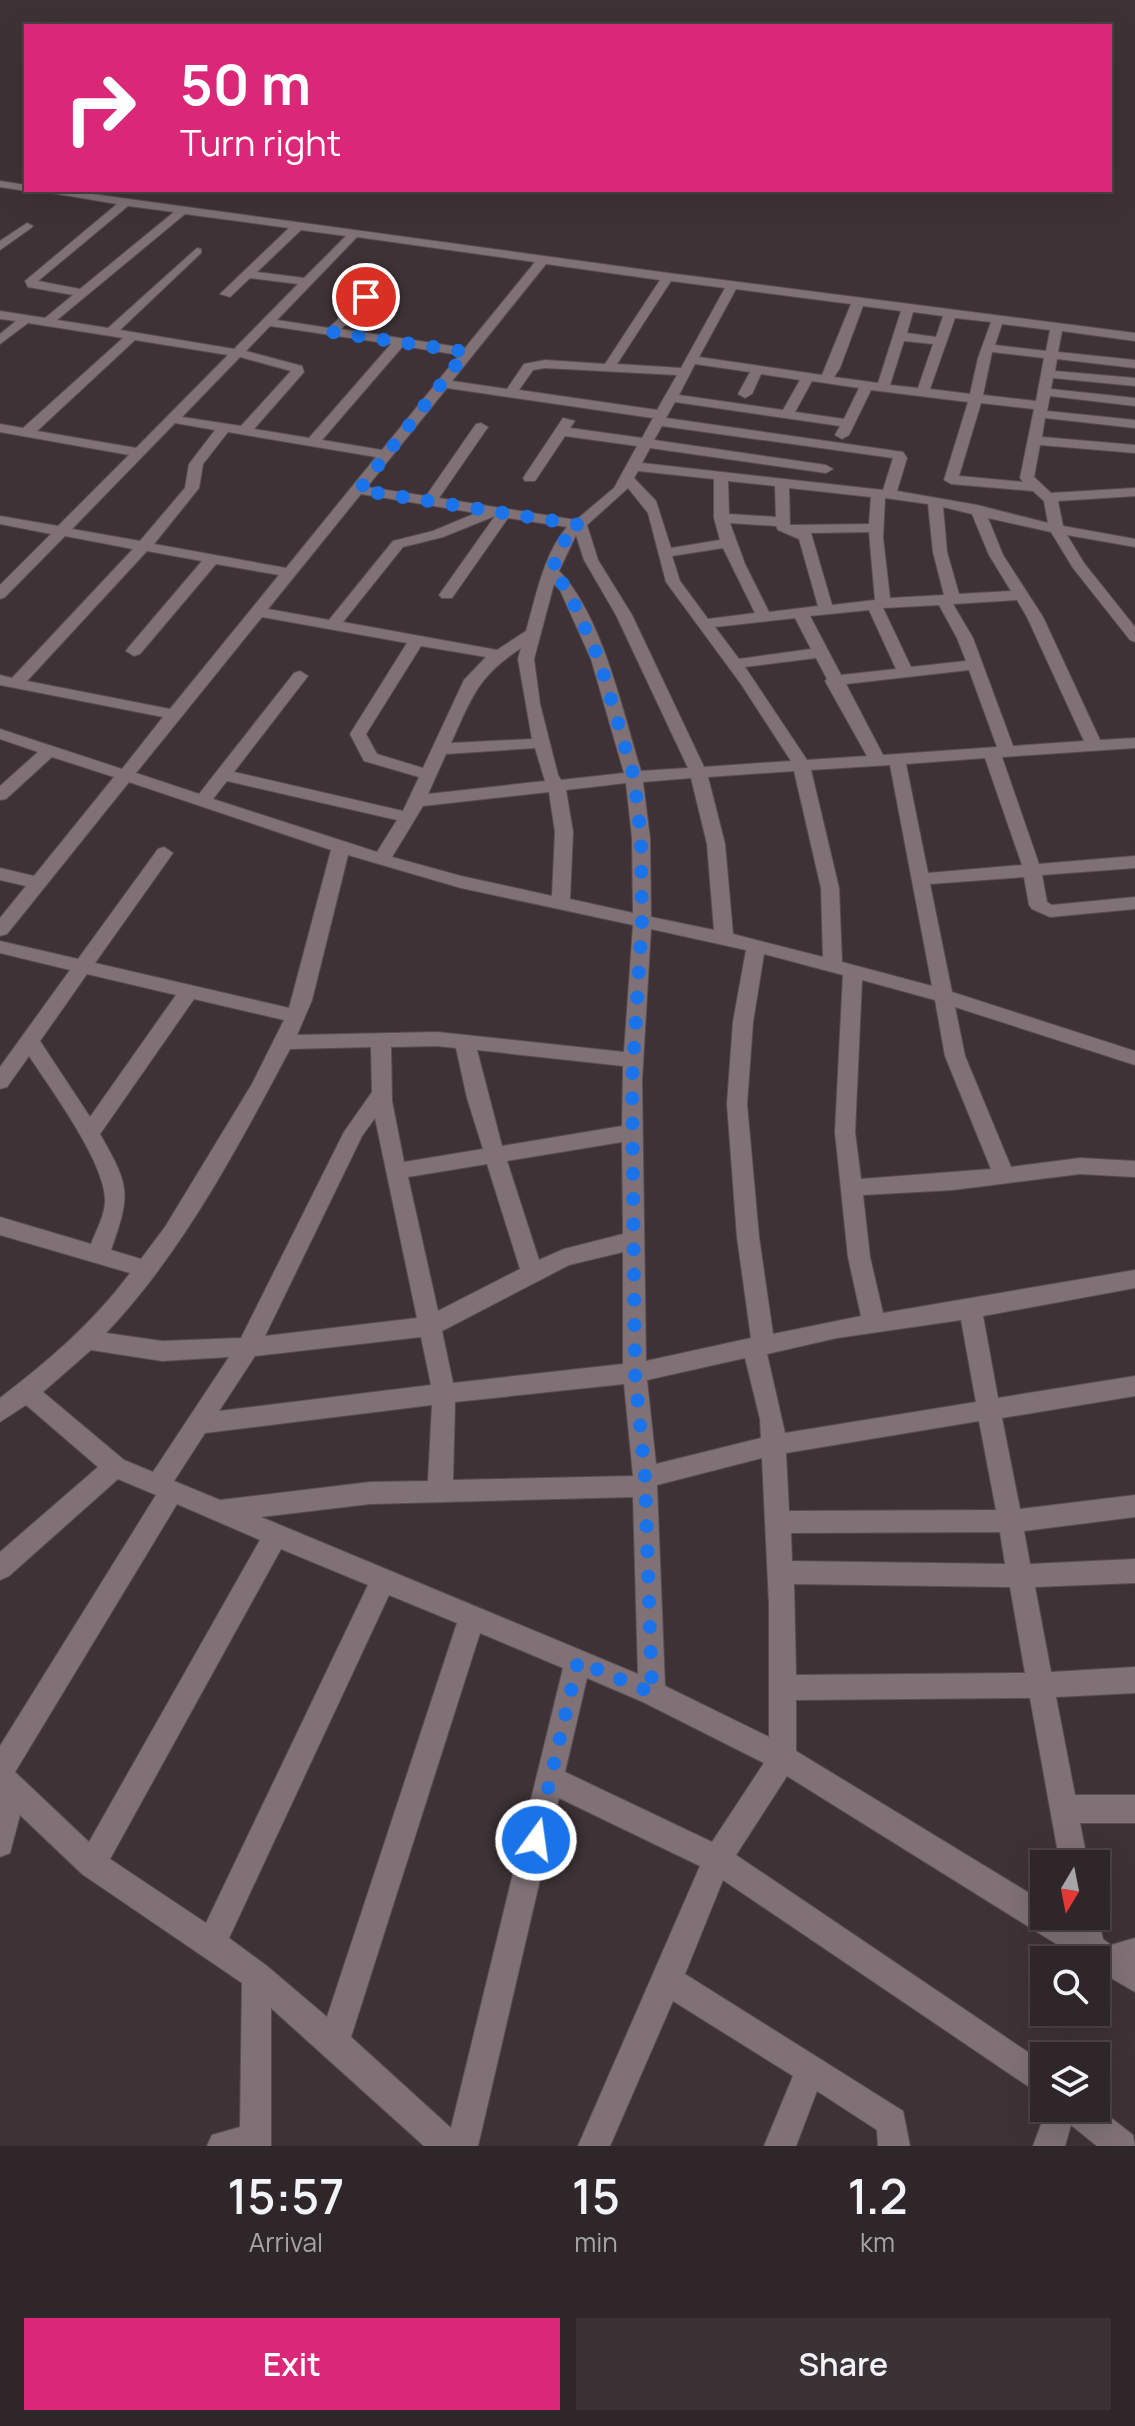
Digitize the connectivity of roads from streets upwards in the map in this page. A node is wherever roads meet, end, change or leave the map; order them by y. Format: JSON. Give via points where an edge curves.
{"nodes":[{"id":1,"x":5,"y":185,"type":"edge"},
{"id":2,"x":52,"y":192,"type":"edge"},
{"id":3,"x":0,"y":193,"type":"edge"},
{"id":4,"x":125,"y":203,"type":"junction"},
{"id":5,"x":181,"y":212,"type":"junction"},
{"id":6,"x":27,"y":226,"type":"dead end"},
{"id":7,"x":297,"y":227,"type":"junction"},
{"id":8,"x":353,"y":235,"type":"junction"},
{"id":9,"x":0,"y":247,"type":"edge"},
{"id":10,"x":197,"y":251,"type":"dead end"},
{"id":11,"x":543,"y":260,"type":"junction"},
{"id":12,"x":249,"y":274,"type":"junction"},
{"id":13,"x":668,"y":277,"type":"junction"},
{"id":14,"x":383,"y":280,"type":"dead end"},
{"id":15,"x":307,"y":282,"type":"junction"},
{"id":16,"x":732,"y":286,"type":"junction"},
{"id":17,"x":82,"y":293,"type":"junction"},
{"id":18,"x":226,"y":294,"type":"dead end"},
{"id":19,"x":858,"y":302,"type":"junction"},
{"id":20,"x":908,"y":309,"type":"junction"},
{"id":21,"x":950,"y":314,"type":"junction"},
{"id":22,"x":0,"y":315,"type":"edge"},
{"id":23,"x":26,"y":319,"type":"junction"},
{"id":24,"x":998,"y":319,"type":"junction"},
{"id":25,"x":48,"y":322,"type":"junction"},
{"id":26,"x":268,"y":322,"type":"junction"},
{"id":27,"x":1057,"y":326,"type":"junction"},
{"id":28,"x":111,"y":332,"type":"junction"},
{"id":29,"x":332,"y":332,"type":"junction"},
{"id":30,"x":133,"y":336,"type":"junction"},
{"id":31,"x":897,"y":336,"type":"junction"},
{"id":32,"x":1135,"y":337,"type":"edge"},
{"id":33,"x":0,"y":340,"type":"edge"},
{"id":34,"x":942,"y":341,"type":"junction"},
{"id":35,"x":400,"y":342,"type":"junction"},
{"id":36,"x":987,"y":348,"type":"junction"},
{"id":37,"x":466,"y":352,"type":"junction"},
{"id":38,"x":238,"y":353,"type":"junction"},
{"id":39,"x":1052,"y":355,"type":"junction"},
{"id":40,"x":1135,"y":364,"type":"edge"},
{"id":41,"x":610,"y":366,"type":"junction"},
{"id":42,"x":688,"y":366,"type":"junction"},
{"id":43,"x":757,"y":370,"type":"junction"},
{"id":44,"x":1048,"y":374,"type":"junction"},
{"id":45,"x":808,"y":377,"type":"junction"},
{"id":46,"x":826,"y":379,"type":"junction"},
{"id":47,"x":1135,"y":382,"type":"edge"},
{"id":48,"x":442,"y":383,"type":"junction"},
{"id":49,"x":867,"y":385,"type":"junction"},
{"id":50,"x":883,"y":388,"type":"junction"},
{"id":51,"x":923,"y":392,"type":"junction"},
{"id":52,"x":510,"y":393,"type":"junction"},
{"id":53,"x":745,"y":394,"type":"dead end"},
{"id":54,"x":671,"y":398,"type":"junction"},
{"id":55,"x":976,"y":398,"type":"junction"},
{"id":56,"x":1135,"y":402,"type":"edge"},
{"id":57,"x":579,"y":403,"type":"junction"},
{"id":58,"x":1042,"y":404,"type":"junction"},
{"id":59,"x":787,"y":415,"type":"junction"},
{"id":60,"x":660,"y":418,"type":"junction"},
{"id":61,"x":173,"y":419,"type":"junction"},
{"id":62,"x":847,"y":423,"type":"junction"},
{"id":63,"x":1135,"y":424,"type":"edge"},
{"id":64,"x":481,"y":427,"type":"dead end"},
{"id":65,"x":0,"y":428,"type":"edge"},
{"id":66,"x":224,"y":428,"type":"junction"},
{"id":67,"x":711,"y":429,"type":"junction"},
{"id":68,"x":244,"y":431,"type":"junction"},
{"id":69,"x":561,"y":431,"type":"junction"},
{"id":70,"x":26,"y":433,"type":"junction"},
{"id":71,"x":1034,"y":440,"type":"junction"},
{"id":72,"x":312,"y":443,"type":"junction"},
{"id":73,"x":645,"y":444,"type":"junction"},
{"id":74,"x":836,"y":447,"type":"junction"},
{"id":75,"x":1135,"y":449,"type":"edge"},
{"id":76,"x":699,"y":451,"type":"junction"},
{"id":77,"x":139,"y":453,"type":"junction"},
{"id":78,"x":387,"y":455,"type":"junction"},
{"id":79,"x":826,"y":469,"type":"junction"},
{"id":80,"x":630,"y":473,"type":"junction"},
{"id":81,"x":721,"y":476,"type":"junction"},
{"id":82,"x":530,"y":478,"type":"dead end"},
{"id":83,"x":782,"y":482,"type":"junction"},
{"id":84,"x":819,"y":487,"type":"junction"},
{"id":85,"x":1036,"y":487,"type":"junction"},
{"id":86,"x":359,"y":490,"type":"junction"},
{"id":87,"x":1135,"y":492,"type":"edge"},
{"id":88,"x":884,"y":493,"type":"junction"},
{"id":89,"x":1048,"y":497,"type":"junction"},
{"id":90,"x":430,"y":501,"type":"junction"},
{"id":91,"x":935,"y":501,"type":"junction"},
{"id":92,"x":977,"y":509,"type":"junction"},
{"id":93,"x":498,"y":512,"type":"junction"},
{"id":94,"x":721,"y":518,"type":"junction"},
{"id":95,"x":0,"y":520,"type":"edge"},
{"id":96,"x":580,"y":525,"type":"junction"},
{"id":97,"x":785,"y":526,"type":"junction"},
{"id":98,"x":876,"y":528,"type":"junction"},
{"id":99,"x":1056,"y":529,"type":"junction"},
{"id":100,"x":62,"y":532,"type":"junction"},
{"id":101,"x":726,"y":543,"type":"junction"},
{"id":102,"x":1135,"y":543,"type":"edge"},
{"id":103,"x":144,"y":546,"type":"junction"},
{"id":104,"x":665,"y":553,"type":"junction"},
{"id":105,"x":212,"y":559,"type":"junction"},
{"id":106,"x":551,"y":572,"type":"junction"},
{"id":107,"x":291,"y":573,"type":"junction"},
{"id":108,"x":0,"y":594,"type":"edge"},
{"id":109,"x":447,"y":595,"type":"dead end"},
{"id":110,"x":1021,"y":595,"type":"junction"},
{"id":111,"x":948,"y":599,"type":"junction"},
{"id":112,"x":879,"y":604,"type":"junction"},
{"id":113,"x":826,"y":609,"type":"junction"},
{"id":114,"x":799,"y":611,"type":"junction"},
{"id":115,"x":259,"y":612,"type":"junction"},
{"id":116,"x":763,"y":615,"type":"junction"},
{"id":117,"x":702,"y":624,"type":"junction"},
{"id":118,"x":333,"y":625,"type":"junction"},
{"id":119,"x":530,"y":635,"type":"junction"},
{"id":120,"x":1135,"y":637,"type":"edge"},
{"id":121,"x":417,"y":640,"type":"junction"},
{"id":122,"x":134,"y":651,"type":"dead end"},
{"id":123,"x":820,"y":653,"type":"junction"},
{"id":124,"x":499,"y":655,"type":"junction"},
{"id":125,"x":734,"y":664,"type":"junction"},
{"id":126,"x":973,"y":665,"type":"junction"},
{"id":127,"x":906,"y":674,"type":"junction"},
{"id":128,"x":300,"y":676,"type":"dead end"},
{"id":129,"x":8,"y":681,"type":"edge"},
{"id":130,"x":833,"y":681,"type":"junction"},
{"id":131,"x":176,"y":715,"type":"junction"},
{"id":132,"x":0,"y":734,"type":"edge"},
{"id":133,"x":542,"y":743,"type":"junction"},
{"id":134,"x":1135,"y":743,"type":"edge"},
{"id":135,"x":1095,"y":747,"type":"junction"},
{"id":136,"x":442,"y":749,"type":"junction"},
{"id":137,"x":50,"y":750,"type":"junction"},
{"id":138,"x":999,"y":753,"type":"junction"},
{"id":139,"x":877,"y":759,"type":"junction"},
{"id":140,"x":897,"y":759,"type":"junction"},
{"id":141,"x":801,"y":764,"type":"junction"},
{"id":142,"x":698,"y":772,"type":"junction"},
{"id":143,"x":128,"y":775,"type":"junction"},
{"id":144,"x":223,"y":775,"type":"junction"},
{"id":145,"x":429,"y":775,"type":"junction"},
{"id":146,"x":634,"y":777,"type":"junction"},
{"id":147,"x":557,"y":787,"type":"junction"},
{"id":148,"x":0,"y":795,"type":"edge"},
{"id":149,"x":204,"y":799,"type":"junction"},
{"id":150,"x":416,"y":801,"type":"junction"},
{"id":151,"x":407,"y":817,"type":"junction"},
{"id":152,"x":341,"y":847,"type":"junction"},
{"id":153,"x":164,"y":853,"type":"dead end"},
{"id":154,"x":381,"y":860,"type":"junction"},
{"id":155,"x":1135,"y":862,"type":"edge"},
{"id":156,"x":1032,"y":869,"type":"junction"},
{"id":157,"x":0,"y":874,"type":"edge"},
{"id":158,"x":922,"y":879,"type":"junction"},
{"id":159,"x":39,"y":883,"type":"junction"},
{"id":160,"x":1135,"y":903,"type":"edge"},
{"id":161,"x":561,"y":904,"type":"junction"},
{"id":162,"x":642,"y":921,"type":"junction"},
{"id":163,"x":0,"y":930,"type":"edge"},
{"id":164,"x":724,"y":938,"type":"junction"},
{"id":165,"x":756,"y":945,"type":"junction"},
{"id":166,"x":0,"y":947,"type":"edge"},
{"id":167,"x":81,"y":966,"type":"junction"},
{"id":168,"x":843,"y":969,"type":"junction"},
{"id":169,"x":189,"y":991,"type":"junction"},
{"id":170,"x":945,"y":997,"type":"junction"},
{"id":171,"x":295,"y":1016,"type":"junction"},
{"id":172,"x":381,"y":1038,"type":"junction"},
{"id":173,"x":30,"y":1042,"type":"junction"},
{"id":174,"x":284,"y":1042,"type":"junction"},
{"id":175,"x":465,"y":1042,"type":"junction"},
{"id":176,"x":1135,"y":1058,"type":"edge"},
{"id":177,"x":633,"y":1060,"type":"junction"},
{"id":178,"x":0,"y":1082,"type":"edge"},
{"id":179,"x":382,"y":1093,"type":"junction"},
{"id":180,"x":633,"y":1132,"type":"junction"},
{"id":181,"x":88,"y":1135,"type":"junction"},
{"id":182,"x":494,"y":1153,"type":"junction"},
{"id":183,"x":1135,"y":1169,"type":"edge"},
{"id":184,"x":396,"y":1171,"type":"junction"},
{"id":185,"x":1004,"y":1175,"type":"junction"},
{"id":186,"x":850,"y":1188,"type":"junction"},
{"id":187,"x":4,"y":1232,"type":"edge"},
{"id":188,"x":634,"y":1240,"type":"junction"},
{"id":189,"x":98,"y":1255,"type":"junction"},
{"id":190,"x":146,"y":1269,"type":"junction"},
{"id":191,"x":532,"y":1273,"type":"junction"},
{"id":192,"x":1135,"y":1279,"type":"edge"},
{"id":193,"x":970,"y":1309,"type":"junction"},
{"id":194,"x":874,"y":1323,"type":"junction"},
{"id":195,"x":431,"y":1326,"type":"junction"},
{"id":196,"x":86,"y":1340,"type":"junction"},
{"id":197,"x":758,"y":1346,"type":"junction"},
{"id":198,"x":248,"y":1347,"type":"junction"},
{"id":199,"x":635,"y":1373,"type":"junction"},
{"id":200,"x":1135,"y":1386,"type":"edge"},
{"id":201,"x":26,"y":1391,"type":"junction"},
{"id":202,"x":444,"y":1394,"type":"junction"},
{"id":203,"x":989,"y":1410,"type":"junction"},
{"id":204,"x":0,"y":1412,"type":"edge"},
{"id":205,"x":199,"y":1424,"type":"junction"},
{"id":206,"x":773,"y":1445,"type":"junction"},
{"id":207,"x":115,"y":1467,"type":"junction"},
{"id":208,"x":645,"y":1482,"type":"junction"},
{"id":209,"x":165,"y":1488,"type":"junction"},
{"id":210,"x":440,"y":1490,"type":"junction"},
{"id":211,"x":1135,"y":1506,"type":"edge"},
{"id":212,"x":217,"y":1511,"type":"junction"},
{"id":213,"x":1012,"y":1521,"type":"junction"},
{"id":214,"x":777,"y":1522,"type":"junction"},
{"id":215,"x":275,"y":1536,"type":"junction"},
{"id":216,"x":0,"y":1568,"type":"edge"},
{"id":217,"x":1135,"y":1571,"type":"edge"},
{"id":218,"x":780,"y":1572,"type":"junction"},
{"id":219,"x":1022,"y":1576,"type":"junction"},
{"id":220,"x":383,"y":1581,"type":"junction"},
{"id":221,"x":472,"y":1617,"type":"junction"},
{"id":222,"x":578,"y":1661,"type":"junction"},
{"id":223,"x":1135,"y":1680,"type":"edge"},
{"id":224,"x":1042,"y":1685,"type":"junction"},
{"id":225,"x":781,"y":1688,"type":"junction"},
{"id":226,"x":652,"y":1693,"type":"junction"},
{"id":227,"x":783,"y":1758,"type":"junction"},
{"id":228,"x":4,"y":1779,"type":"edge"},
{"id":229,"x":550,"y":1779,"type":"junction"},
{"id":230,"x":1064,"y":1809,"type":"junction"},
{"id":231,"x":1135,"y":1809,"type":"edge"},
{"id":232,"x":0,"y":1843,"type":"edge"},
{"id":233,"x":1071,"y":1850,"type":"edge"},
{"id":234,"x":717,"y":1859,"type":"junction"},
{"id":235,"x":92,"y":1864,"type":"junction"},
{"id":236,"x":1094,"y":1930,"type":"edge"},
{"id":237,"x":211,"y":1945,"type":"junction"},
{"id":238,"x":1111,"y":1954,"type":"edge"},
{"id":239,"x":257,"y":1976,"type":"junction"},
{"id":240,"x":1135,"y":1977,"type":"edge"},
{"id":241,"x":667,"y":1980,"type":"junction"},
{"id":242,"x":334,"y":2042,"type":"junction"},
{"id":243,"x":811,"y":2069,"type":"junction"},
{"id":244,"x":1030,"y":2071,"type":"edge"},
{"id":245,"x":1057,"y":2122,"type":"edge"},
{"id":246,"x":1092,"y":2122,"type":"edge"},
{"id":247,"x":255,"y":2142,"type":"edge"},
{"id":248,"x":223,"y":2146,"type":"edge"},
{"id":249,"x":447,"y":2146,"type":"edge"},
{"id":250,"x":462,"y":2146,"type":"edge"},
{"id":251,"x":594,"y":2146,"type":"edge"},
{"id":252,"x":780,"y":2146,"type":"edge"},
{"id":253,"x":894,"y":2146,"type":"edge"},
{"id":254,"x":1049,"y":2146,"type":"edge"},
{"id":255,"x":1122,"y":2146,"type":"edge"}],
"edges":[{"from":1,"to":3,"type":"street"},
{"from":2,"to":4,"type":"street"},
{"from":4,"to":5,"type":"street"},
{"from":4,"to":17,"type":"street","via":[[31,281]]},
{"from":5,"to":7,"type":"street"},
{"from":5,"to":17,"type":"street"},
{"from":6,"to":9,"type":"street"},
{"from":7,"to":8,"type":"street"},
{"from":7,"to":12,"type":"street"},
{"from":8,"to":11,"type":"street"},
{"from":8,"to":15,"type":"street"},
{"from":10,"to":28,"type":"street"},
{"from":11,"to":13,"type":"street"},
{"from":11,"to":37,"type":"street"},
{"from":12,"to":15,"type":"street"},
{"from":12,"to":18,"type":"street"},
{"from":13,"to":16,"type":"street"},
{"from":13,"to":41,"type":"street"},
{"from":14,"to":29,"type":"street"},
{"from":15,"to":26,"type":"street"},
{"from":16,"to":19,"type":"street"},
{"from":16,"to":42,"type":"street"},
{"from":17,"to":25,"type":"street"},
{"from":19,"to":20,"type":"street"},
{"from":19,"to":46,"type":"street"},
{"from":20,"to":21,"type":"street"},
{"from":20,"to":31,"type":"street"},
{"from":21,"to":24,"type":"street"},
{"from":21,"to":34,"type":"street"},
{"from":22,"to":23,"type":"street"},
{"from":23,"to":25,"type":"street"},
{"from":23,"to":33,"type":"street"},
{"from":24,"to":27,"type":"street"},
{"from":24,"to":36,"type":"street"},
{"from":25,"to":28,"type":"street"},
{"from":26,"to":29,"type":"street"},
{"from":26,"to":38,"type":"street"},
{"from":27,"to":32,"type":"street"},
{"from":27,"to":39,"type":"street"},
{"from":28,"to":30,"type":"street"},
{"from":29,"to":35,"type":"street"},
{"from":30,"to":38,"type":"street"},
{"from":30,"to":70,"type":"street"},
{"from":31,"to":34,"type":"street"},
{"from":31,"to":50,"type":"street"},
{"from":34,"to":51,"type":"street"},
{"from":35,"to":37,"type":"street"},
{"from":35,"to":72,"type":"street"},
{"from":36,"to":39,"type":"street"},
{"from":36,"to":55,"type":"street"},
{"from":37,"to":48,"type":"street"},
{"from":38,"to":61,"type":"street"},
{"from":38,"to":68,"type":"street","via":[[298,372]]},
{"from":39,"to":40,"type":"street"},
{"from":39,"to":44,"type":"street"},
{"from":41,"to":42,"type":"street"},
{"from":41,"to":52,"type":"street","via":[[535,365]]},
{"from":42,"to":43,"type":"street"},
{"from":42,"to":54,"type":"street"},
{"from":43,"to":45,"type":"street"},
{"from":43,"to":53,"type":"street"},
{"from":44,"to":47,"type":"street"},
{"from":44,"to":58,"type":"street"},
{"from":45,"to":46,"type":"street"},
{"from":45,"to":59,"type":"street"},
{"from":46,"to":49,"type":"street"},
{"from":48,"to":52,"type":"street"},
{"from":48,"to":78,"type":"street"},
{"from":49,"to":50,"type":"street"},
{"from":49,"to":62,"type":"street"},
{"from":50,"to":51,"type":"street"},
{"from":51,"to":55,"type":"street"},
{"from":52,"to":57,"type":"street"},
{"from":54,"to":59,"type":"street"},
{"from":54,"to":60,"type":"street"},
{"from":55,"to":58,"type":"street"},
{"from":55,"to":85,"type":"street","via":[[952,481]]},
{"from":56,"to":58,"type":"street"},
{"from":57,"to":60,"type":"street"},
{"from":57,"to":69,"type":"street"},
{"from":58,"to":63,"type":"street"},
{"from":58,"to":71,"type":"street"},
{"from":59,"to":62,"type":"street"},
{"from":60,"to":67,"type":"street"},
{"from":60,"to":73,"type":"street"},
{"from":61,"to":66,"type":"street"},
{"from":61,"to":77,"type":"street"},
{"from":62,"to":74,"type":"street"},
{"from":64,"to":90,"type":"street"},
{"from":65,"to":70,"type":"street"},
{"from":66,"to":68,"type":"street"},
{"from":66,"to":103,"type":"street","via":[[196,464],[192,488]]},
{"from":67,"to":74,"type":"street"},
{"from":67,"to":76,"type":"street"},
{"from":68,"to":72,"type":"street"},
{"from":69,"to":73,"type":"street"},
{"from":69,"to":82,"type":"street"},
{"from":70,"to":77,"type":"street"},
{"from":71,"to":75,"type":"street"},
{"from":71,"to":85,"type":"street","via":[[1026,472]]},
{"from":72,"to":78,"type":"street"},
{"from":73,"to":76,"type":"street"},
{"from":73,"to":80,"type":"street"},
{"from":74,"to":79,"type":"street"},
{"from":74,"to":88,"type":"street","via":[[899,456]]},
{"from":76,"to":79,"type":"street"},
{"from":77,"to":100,"type":"street"},
{"from":78,"to":86,"type":"street"},
{"from":79,"to":84,"type":"street"},
{"from":80,"to":81,"type":"street"},
{"from":80,"to":96,"type":"street","via":[[620,490]]},
{"from":80,"to":104,"type":"street","via":[[649,498]]},
{"from":81,"to":83,"type":"street"},
{"from":81,"to":94,"type":"street"},
{"from":83,"to":84,"type":"street"},
{"from":83,"to":97,"type":"street"},
{"from":84,"to":88,"type":"street"},
{"from":85,"to":89,"type":"street"},
{"from":86,"to":90,"type":"street"},
{"from":86,"to":107,"type":"street"},
{"from":87,"to":89,"type":"street"},
{"from":88,"to":91,"type":"street"},
{"from":88,"to":98,"type":"street"},
{"from":89,"to":99,"type":"street"},
{"from":90,"to":93,"type":"street"},
{"from":91,"to":92,"type":"street"},
{"from":91,"to":111,"type":"street"},
{"from":92,"to":99,"type":"street"},
{"from":92,"to":110,"type":"street","via":[[996,555]]},
{"from":93,"to":96,"type":"street"},
{"from":93,"to":109,"type":"street"},
{"from":93,"to":118,"type":"street","via":[[398,544]]},
{"from":94,"to":97,"type":"street"},
{"from":94,"to":101,"type":"street"},
{"from":95,"to":100,"type":"street"},
{"from":96,"to":106,"type":"street","via":[[563,542]]},
{"from":96,"to":142,"type":"street","via":[[591,560],[631,628]]},
{"from":97,"to":98,"type":"street"},
{"from":97,"to":113,"type":"street","via":[[806,536]]},
{"from":98,"to":112,"type":"street"},
{"from":99,"to":102,"type":"street"},
{"from":99,"to":120,"type":"street"},
{"from":100,"to":103,"type":"street"},
{"from":100,"to":108,"type":"street"},
{"from":101,"to":104,"type":"street"},
{"from":101,"to":116,"type":"street"},
{"from":103,"to":105,"type":"street"},
{"from":103,"to":129,"type":"street"},
{"from":104,"to":117,"type":"street","via":[[673,582]]},
{"from":105,"to":107,"type":"street"},
{"from":105,"to":122,"type":"street"},
{"from":106,"to":119,"type":"street"},
{"from":106,"to":146,"type":"street","via":[[567,588],[588,633]]},
{"from":107,"to":115,"type":"street"},
{"from":110,"to":111,"type":"street"},
{"from":110,"to":135,"type":"street"},
{"from":111,"to":112,"type":"street"},
{"from":111,"to":126,"type":"street"},
{"from":112,"to":113,"type":"street"},
{"from":112,"to":127,"type":"street"},
{"from":113,"to":114,"type":"street"},
{"from":114,"to":116,"type":"street"},
{"from":114,"to":123,"type":"street"},
{"from":115,"to":118,"type":"street"},
{"from":115,"to":131,"type":"street"},
{"from":116,"to":117,"type":"street"},
{"from":117,"to":125,"type":"street"},
{"from":118,"to":121,"type":"street"},
{"from":119,"to":124,"type":"street"},
{"from":119,"to":133,"type":"street","via":[[526,659]]},
{"from":121,"to":124,"type":"street"},
{"from":121,"to":145,"type":"street","via":[[358,734],[370,757]]},
{"from":123,"to":125,"type":"street"},
{"from":123,"to":130,"type":"street"},
{"from":124,"to":136,"type":"street","via":[[472,680]]},
{"from":125,"to":141,"type":"street"},
{"from":126,"to":127,"type":"street"},
{"from":126,"to":138,"type":"street"},
{"from":127,"to":130,"type":"street"},
{"from":128,"to":144,"type":"street"},
{"from":129,"to":131,"type":"street"},
{"from":130,"to":139,"type":"street"},
{"from":131,"to":143,"type":"street"},
{"from":132,"to":137,"type":"street"},
{"from":133,"to":136,"type":"street"},
{"from":133,"to":147,"type":"street"},
{"from":134,"to":135,"type":"street"},
{"from":135,"to":138,"type":"street"},
{"from":136,"to":145,"type":"street"},
{"from":137,"to":143,"type":"street"},
{"from":137,"to":148,"type":"street"},
{"from":138,"to":140,"type":"street"},
{"from":138,"to":156,"type":"street"},
{"from":139,"to":140,"type":"street"},
{"from":139,"to":141,"type":"street"},
{"from":140,"to":158,"type":"street"},
{"from":141,"to":142,"type":"street"},
{"from":141,"to":168,"type":"street"},
{"from":142,"to":146,"type":"street"},
{"from":142,"to":164,"type":"street","via":[[716,844]]},
{"from":143,"to":149,"type":"street"},
{"from":143,"to":159,"type":"street"},
{"from":144,"to":149,"type":"street"},
{"from":144,"to":151,"type":"street"},
{"from":145,"to":150,"type":"street"},
{"from":146,"to":147,"type":"street"},
{"from":146,"to":162,"type":"street"},
{"from":147,"to":150,"type":"street"},
{"from":147,"to":161,"type":"street","via":[[564,832]]},
{"from":149,"to":152,"type":"street"},
{"from":150,"to":151,"type":"street"},
{"from":151,"to":154,"type":"street"},
{"from":152,"to":154,"type":"street"},
{"from":152,"to":171,"type":"street"},
{"from":153,"to":167,"type":"street"},
{"from":154,"to":161,"type":"street"},
{"from":155,"to":156,"type":"street"},
{"from":156,"to":158,"type":"street"},
{"from":156,"to":160,"type":"street","via":[[1043,909]]},
{"from":157,"to":159,"type":"street"},
{"from":158,"to":170,"type":"street"},
{"from":159,"to":163,"type":"street"},
{"from":161,"to":162,"type":"street"},
{"from":162,"to":164,"type":"street"},
{"from":162,"to":177,"type":"street"},
{"from":164,"to":165,"type":"street"},
{"from":165,"to":168,"type":"street"},
{"from":165,"to":197,"type":"street","via":[[737,1104]]},
{"from":166,"to":167,"type":"street"},
{"from":167,"to":169,"type":"street"},
{"from":167,"to":173,"type":"street"},
{"from":168,"to":170,"type":"street"},
{"from":168,"to":186,"type":"street"},
{"from":169,"to":171,"type":"street"},
{"from":169,"to":181,"type":"street"},
{"from":170,"to":176,"type":"street"},
{"from":170,"to":185,"type":"street","via":[[955,1056]]},
{"from":171,"to":174,"type":"street"},
{"from":172,"to":174,"type":"street"},
{"from":172,"to":175,"type":"street"},
{"from":172,"to":179,"type":"street"},
{"from":173,"to":178,"type":"street"},
{"from":173,"to":181,"type":"street"},
{"from":174,"to":190,"type":"street","via":[[173,1233]]},
{"from":175,"to":177,"type":"street"},
{"from":175,"to":182,"type":"street"},
{"from":177,"to":180,"type":"street"},
{"from":179,"to":184,"type":"street"},
{"from":179,"to":198,"type":"street","via":[[354,1132]]},
{"from":180,"to":182,"type":"street"},
{"from":180,"to":188,"type":"street"},
{"from":181,"to":189,"type":"street","via":[[113,1182],[116,1202]]},
{"from":182,"to":184,"type":"street"},
{"from":182,"to":191,"type":"street"},
{"from":183,"to":185,"type":"street","via":[[1080,1166]]},
{"from":184,"to":195,"type":"street"},
{"from":185,"to":186,"type":"street"},
{"from":186,"to":194,"type":"street"},
{"from":187,"to":189,"type":"street"},
{"from":188,"to":191,"type":"street","via":[[564,1258]]},
{"from":188,"to":199,"type":"street"},
{"from":189,"to":190,"type":"street"},
{"from":190,"to":196,"type":"street"},
{"from":191,"to":195,"type":"street"},
{"from":192,"to":193,"type":"street"},
{"from":193,"to":194,"type":"street"},
{"from":193,"to":203,"type":"street"},
{"from":194,"to":197,"type":"street"},
{"from":195,"to":198,"type":"street"},
{"from":195,"to":202,"type":"street"},
{"from":196,"to":198,"type":"street","via":[[162,1351]]},
{"from":196,"to":201,"type":"street"},
{"from":197,"to":199,"type":"street"},
{"from":197,"to":206,"type":"street"},
{"from":198,"to":205,"type":"street"},
{"from":199,"to":202,"type":"street"},
{"from":199,"to":208,"type":"street"},
{"from":200,"to":203,"type":"street"},
{"from":201,"to":204,"type":"street"},
{"from":201,"to":207,"type":"street"},
{"from":202,"to":205,"type":"street"},
{"from":202,"to":210,"type":"street"},
{"from":203,"to":206,"type":"street"},
{"from":203,"to":213,"type":"street"},
{"from":205,"to":209,"type":"street"},
{"from":206,"to":208,"type":"street"},
{"from":206,"to":214,"type":"street"},
{"from":207,"to":209,"type":"street"},
{"from":207,"to":216,"type":"street"},
{"from":208,"to":210,"type":"street"},
{"from":208,"to":226,"type":"street"},
{"from":209,"to":212,"type":"street"},
{"from":209,"to":228,"type":"street"},
{"from":210,"to":212,"type":"street"},
{"from":211,"to":213,"type":"street"},
{"from":212,"to":215,"type":"street"},
{"from":213,"to":214,"type":"street"},
{"from":213,"to":219,"type":"street"},
{"from":214,"to":218,"type":"street"},
{"from":215,"to":220,"type":"street"},
{"from":215,"to":235,"type":"street"},
{"from":217,"to":219,"type":"street"},
{"from":218,"to":219,"type":"street"},
{"from":218,"to":225,"type":"street"},
{"from":219,"to":224,"type":"street"},
{"from":220,"to":221,"type":"street"},
{"from":220,"to":237,"type":"street"},
{"from":221,"to":222,"type":"street"},
{"from":221,"to":242,"type":"street"},
{"from":222,"to":226,"type":"street"},
{"from":222,"to":229,"type":"street"},
{"from":223,"to":224,"type":"street"},
{"from":224,"to":225,"type":"street"},
{"from":224,"to":230,"type":"street"},
{"from":225,"to":227,"type":"street"},
{"from":226,"to":227,"type":"street"},
{"from":227,"to":234,"type":"street"},
{"from":227,"to":238,"type":"street"},
{"from":228,"to":232,"type":"street"},
{"from":228,"to":235,"type":"street"},
{"from":229,"to":234,"type":"street"},
{"from":229,"to":250,"type":"street"},
{"from":230,"to":231,"type":"street"},
{"from":230,"to":233,"type":"street"},
{"from":234,"to":241,"type":"street"},
{"from":234,"to":244,"type":"street"},
{"from":235,"to":237,"type":"street"},
{"from":236,"to":238,"type":"street"},
{"from":237,"to":239,"type":"street"},
{"from":238,"to":240,"type":"street"},
{"from":239,"to":242,"type":"street"},
{"from":239,"to":247,"type":"street"},
{"from":241,"to":243,"type":"street"},
{"from":241,"to":251,"type":"street"},
{"from":242,"to":249,"type":"street"},
{"from":243,"to":252,"type":"street"},
{"from":243,"to":253,"type":"street","via":[[892,2122]]},
{"from":245,"to":254,"type":"street"},
{"from":246,"to":255,"type":"street"},
{"from":247,"to":248,"type":"street"}]}
